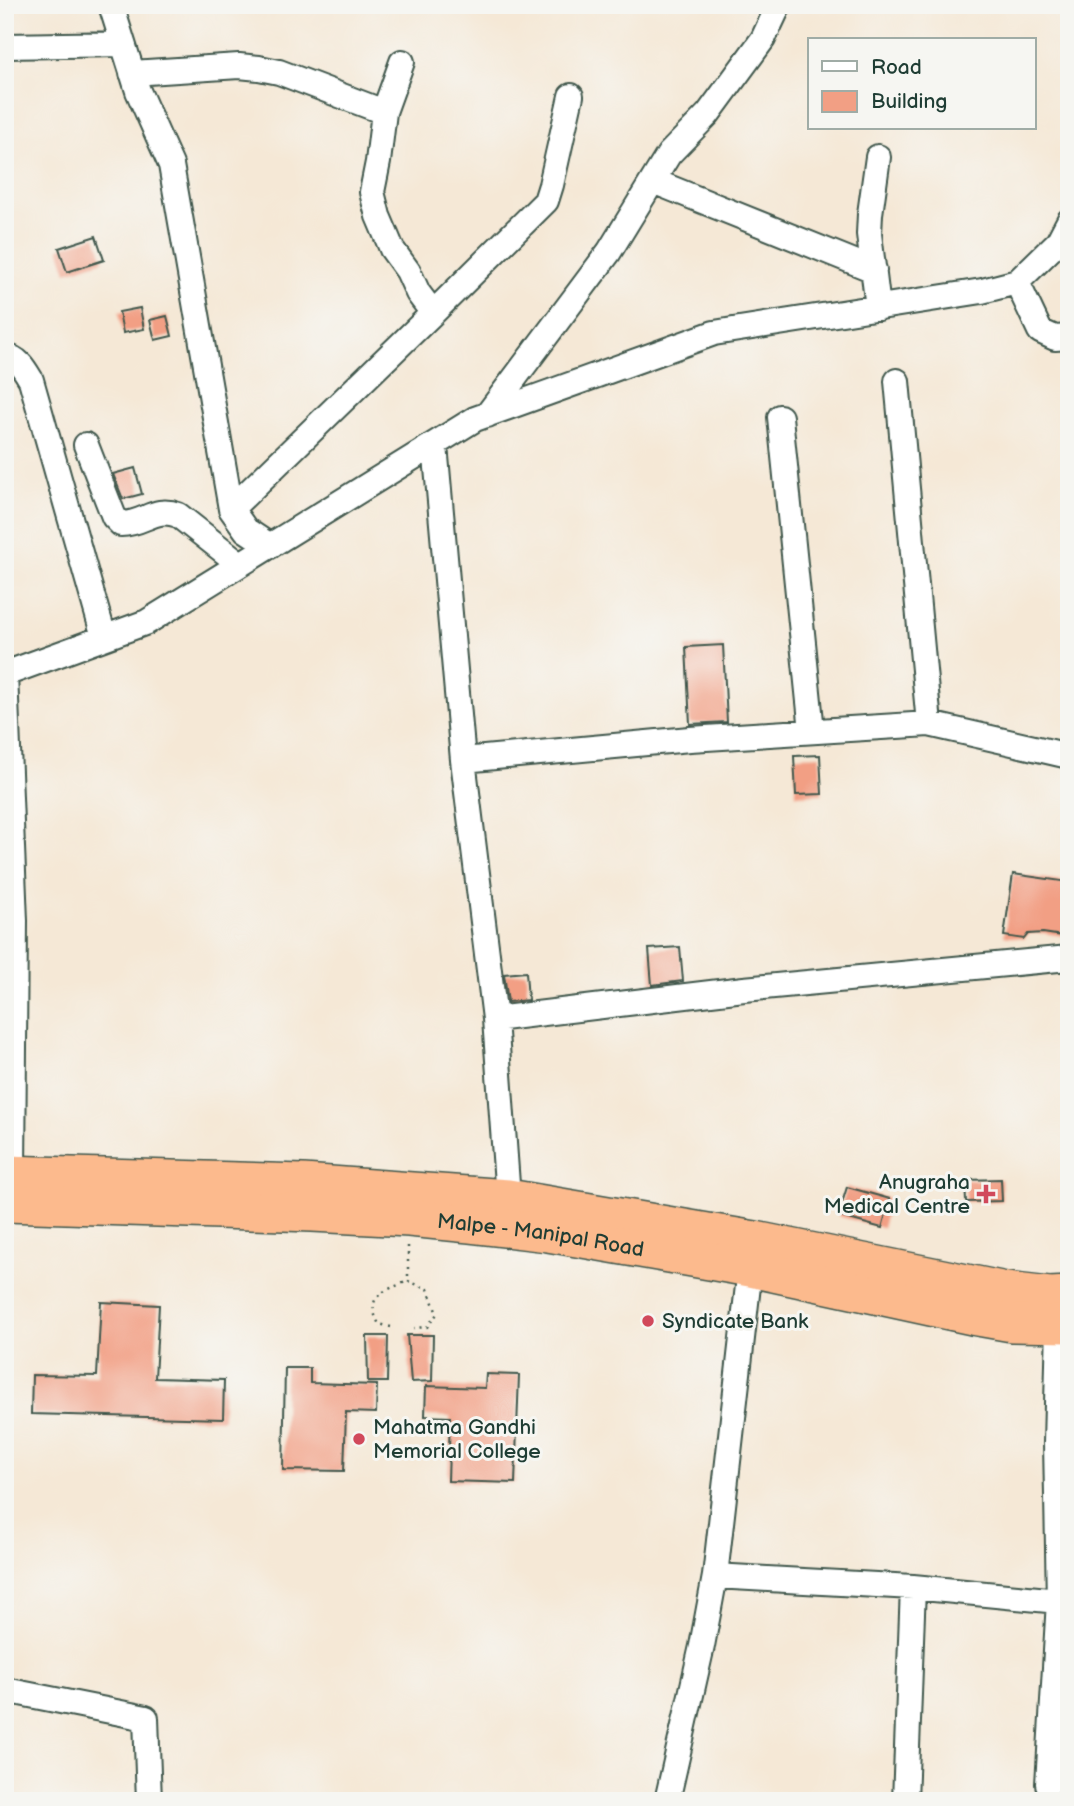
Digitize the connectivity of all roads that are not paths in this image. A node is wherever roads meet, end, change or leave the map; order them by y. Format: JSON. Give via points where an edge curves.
{"nodes":[{"id":1,"x":111,"y":5,"type":"edge"},
{"id":2,"x":779,"y":5,"type":"edge"},
{"id":3,"x":123,"y":44,"type":"junction"},
{"id":4,"x":5,"y":46,"type":"edge"},
{"id":5,"x":402,"y":62,"type":"dead end"},
{"id":6,"x":132,"y":73,"type":"junction"},
{"id":7,"x":571,"y":96,"type":"dead end"},
{"id":8,"x":384,"y":113,"type":"junction"},
{"id":9,"x":878,"y":157,"type":"dead end"},
{"id":10,"x":653,"y":181,"type":"junction"},
{"id":11,"x":1069,"y":221,"type":"edge"},
{"id":12,"x":874,"y":270,"type":"junction"},
{"id":13,"x":1017,"y":282,"type":"junction"},
{"id":14,"x":878,"y":308,"type":"junction"},
{"id":15,"x":433,"y":313,"type":"junction"},
{"id":16,"x":1069,"y":337,"type":"edge"},
{"id":17,"x":5,"y":356,"type":"edge"},
{"id":18,"x":897,"y":382,"type":"dead end"},
{"id":19,"x":486,"y":415,"type":"junction"},
{"id":20,"x":780,"y":417,"type":"dead end"},
{"id":21,"x":86,"y":445,"type":"dead end"},
{"id":22,"x":435,"y":445,"type":"junction"},
{"id":23,"x":231,"y":509,"type":"junction"},
{"id":24,"x":270,"y":546,"type":"junction"},
{"id":25,"x":240,"y":564,"type":"junction"},
{"id":26,"x":104,"y":637,"type":"junction"},
{"id":27,"x":929,"y":724,"type":"junction"},
{"id":28,"x":812,"y":731,"type":"junction"},
{"id":29,"x":1069,"y":756,"type":"edge"},
{"id":30,"x":463,"y":760,"type":"junction"},
{"id":31,"x":1069,"y":958,"type":"edge"},
{"id":32,"x":495,"y":1019,"type":"junction"},
{"id":33,"x":8,"y":1184,"type":"edge"},
{"id":34,"x":103,"y":1191,"type":"junction"},
{"id":35,"x":508,"y":1198,"type":"junction"},
{"id":36,"x":750,"y":1268,"type":"junction"},
{"id":37,"x":1065,"y":1315,"type":"edge"},
{"id":38,"x":1063,"y":1442,"type":"edge"},
{"id":39,"x":715,"y":1576,"type":"junction"},
{"id":40,"x":913,"y":1587,"type":"junction"},
{"id":41,"x":1064,"y":1602,"type":"edge"},
{"id":42,"x":5,"y":1690,"type":"edge"},
{"id":43,"x":1048,"y":1784,"type":"dead end"},
{"id":44,"x":149,"y":1801,"type":"edge"},
{"id":45,"x":667,"y":1801,"type":"edge"},
{"id":46,"x":905,"y":1801,"type":"edge"}],
"edges":[{"from":1,"to":3,"type":"street"},
{"from":2,"to":10,"type":"street","via":[[763,39],[708,114],[669,154]]},
{"from":3,"to":4,"type":"street"},
{"from":3,"to":6,"type":"street"},
{"from":5,"to":8,"type":"street"},
{"from":6,"to":8,"type":"street","via":[[259,68]]},
{"from":6,"to":23,"type":"street","via":[[171,164]]},
{"from":7,"to":15,"type":"street","via":[[545,201]]},
{"from":8,"to":15,"type":"street","via":[[372,192],[377,216],[392,249]]},
{"from":9,"to":12,"type":"street","via":[[869,234]]},
{"from":10,"to":12,"type":"street"},
{"from":10,"to":19,"type":"street","via":[[608,252]]},
{"from":11,"to":13,"type":"street","via":[[1058,242]]},
{"from":12,"to":14,"type":"street"},
{"from":13,"to":14,"type":"street"},
{"from":13,"to":16,"type":"street","via":[[1040,331],[1055,338]]},
{"from":14,"to":19,"type":"street","via":[[714,334]]},
{"from":15,"to":23,"type":"street"},
{"from":17,"to":26,"type":"street","via":[[22,365],[31,380]]},
{"from":18,"to":27,"type":"street"},
{"from":19,"to":22,"type":"street"},
{"from":20,"to":28,"type":"street"},
{"from":21,"to":25,"type":"street","via":[[114,517],[121,524],[168,511]]},
{"from":22,"to":24,"type":"street"},
{"from":22,"to":30,"type":"street"},
{"from":23,"to":24,"type":"street","via":[[246,530]]},
{"from":24,"to":25,"type":"street"},
{"from":25,"to":26,"type":"street","via":[[147,622]]},
{"from":26,"to":33,"type":"street","via":[[5,674],[15,921]]},
{"from":27,"to":28,"type":"street"},
{"from":27,"to":29,"type":"street"},
{"from":28,"to":30,"type":"street"},
{"from":30,"to":32,"type":"street"},
{"from":31,"to":32,"type":"street","via":[[744,989]]},
{"from":32,"to":35,"type":"street"},
{"from":33,"to":34,"type":"highway","name":"Malpe - Manipal Road"},
{"from":34,"to":35,"type":"highway","name":"Malpe - Manipal Road","via":[[303,1183]]},
{"from":34,"to":36,"type":"highway","name":"Malpe - Manipal Road","via":[[548,1233]]},
{"from":35,"to":37,"type":"highway","name":"Malpe - Manipal Road","via":[[1050,1296]]},
{"from":36,"to":37,"type":"highway","name":"Malpe - Manipal Road","via":[[1012,1323]]},
{"from":36,"to":39,"type":"street"},
{"from":37,"to":38,"type":"street"},
{"from":38,"to":41,"type":"street"},
{"from":39,"to":40,"type":"street"},
{"from":39,"to":45,"type":"street"},
{"from":40,"to":41,"type":"street"},
{"from":40,"to":46,"type":"street"},
{"from":41,"to":43,"type":"street"},
{"from":42,"to":44,"type":"street","via":[[146,1718]]}]}
